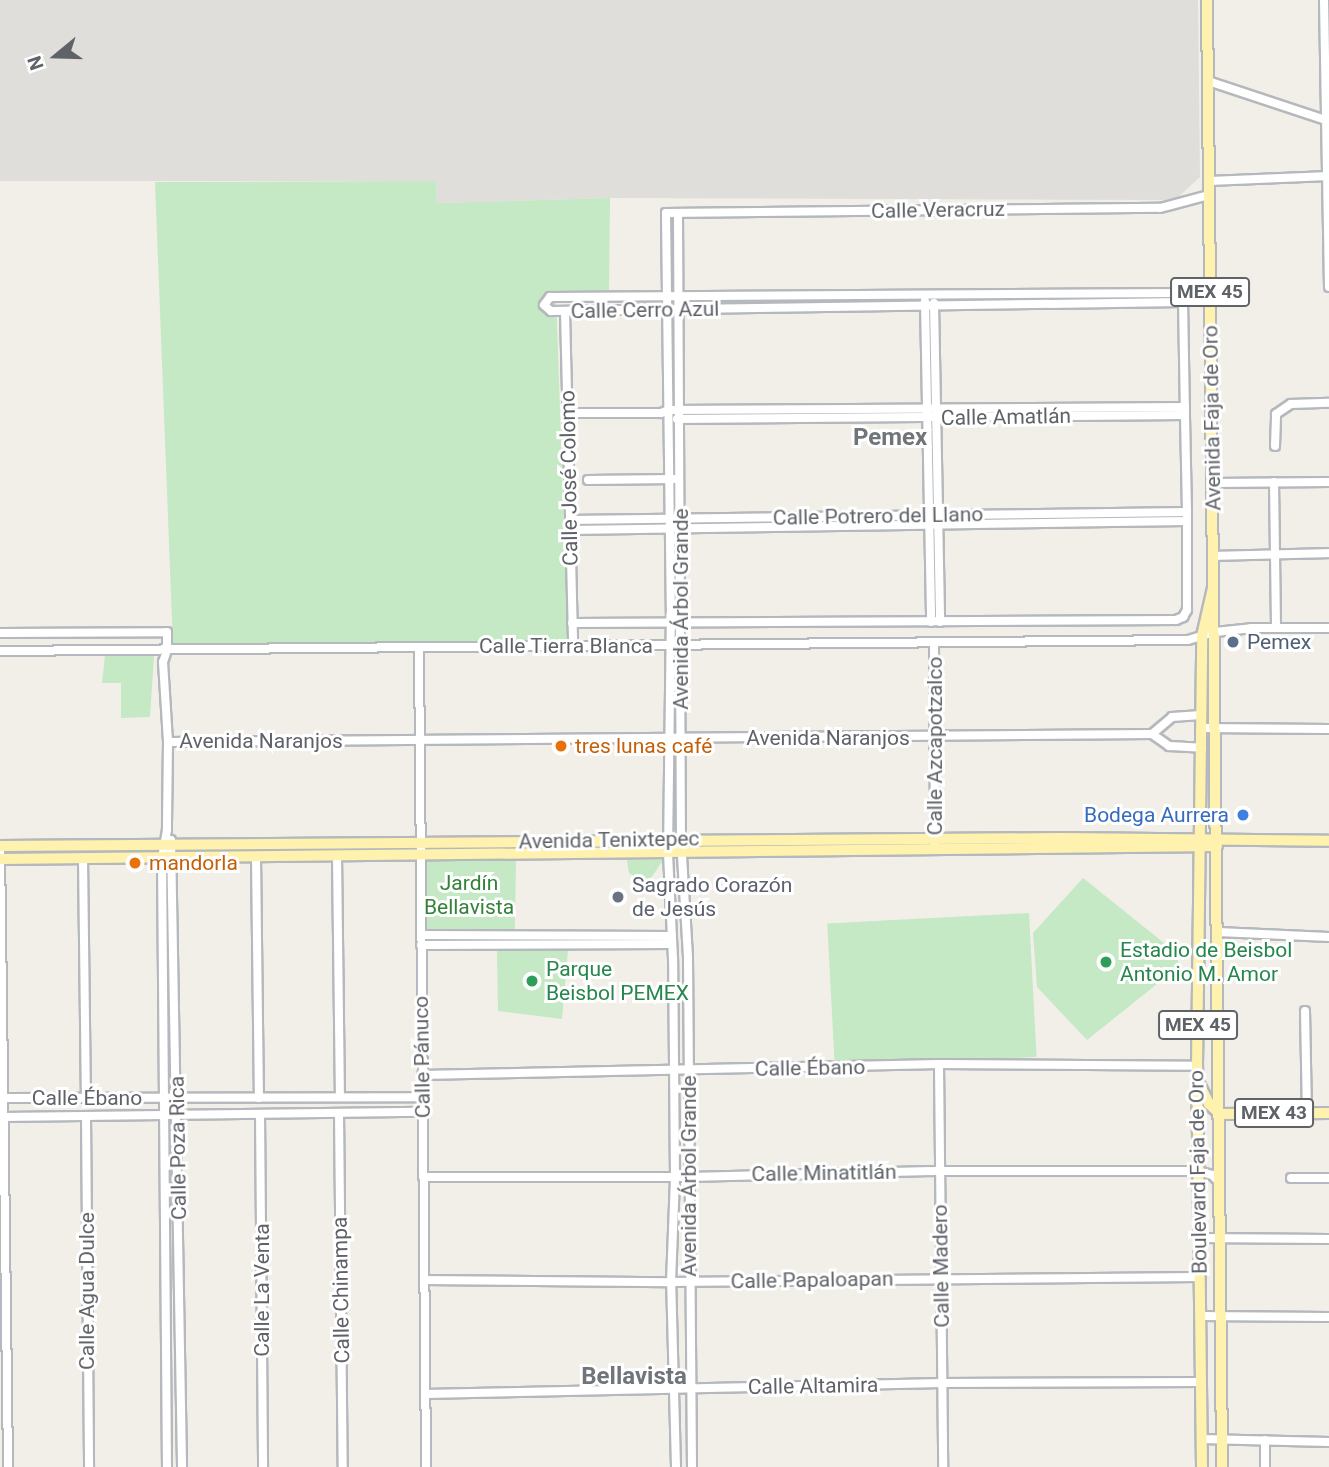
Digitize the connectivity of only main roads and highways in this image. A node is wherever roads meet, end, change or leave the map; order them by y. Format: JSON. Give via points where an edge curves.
{"nodes":[{"id":1,"x":1207,"y":0,"type":"edge"},
{"id":2,"x":1215,"y":585,"type":"junction"},
{"id":3,"x":805,"y":839,"type":"junction"},
{"id":4,"x":1202,"y":841,"type":"junction"},
{"id":5,"x":1329,"y":841,"type":"edge"},
{"id":6,"x":1217,"y":843,"type":"junction"},
{"id":7,"x":935,"y":844,"type":"junction"},
{"id":8,"x":0,"y":846,"type":"edge"},
{"id":9,"x":806,"y":851,"type":"junction"},
{"id":10,"x":0,"y":859,"type":"edge"},
{"id":11,"x":1197,"y":1066,"type":"junction"},
{"id":12,"x":1329,"y":1113,"type":"edge"},
{"id":13,"x":1220,"y":1114,"type":"junction"},
{"id":14,"x":1202,"y":1467,"type":"edge"},
{"id":15,"x":1222,"y":1467,"type":"edge"}],
"edges":[{"from":1,"to":2,"type":"main road","name":"Avenida Faja de Oro","number":"MEX 45"},
{"from":2,"to":4,"type":"main road","name":"Boulevard Faja de Oro","number":"MEX 45","via":[[1202,636]]},
{"from":2,"to":6,"type":"main road","name":"Boulevard Faja de Oro","number":"MEX 45"},
{"from":3,"to":7,"type":"main road","name":"Avenida Tenixtepec"},
{"from":3,"to":8,"type":"main road","name":"Avenida Tenixtepec"},
{"from":3,"to":9,"type":"main road"},
{"from":4,"to":6,"type":"main road","name":"Avenida Tenixtepec"},
{"from":4,"to":7,"type":"main road","name":"Avenida Tenixtepec"},
{"from":4,"to":11,"type":"main road","name":"Boulevard Faja de Oro","number":"MEX 45"},
{"from":5,"to":6,"type":"main road","name":"Avenida Tenixtepec"},
{"from":6,"to":13,"type":"main road","name":"Boulevard Faja de Oro","number":"MEX 45"},
{"from":7,"to":9,"type":"main road","name":"Avenida Tenixtepec"},
{"from":9,"to":10,"type":"main road","name":"Avenida Tenixtepec"},
{"from":11,"to":13,"type":"main road","via":[[1202,1093]]},
{"from":11,"to":14,"type":"main road","name":"Boulevard Faja de Oro","number":"MEX 45"},
{"from":12,"to":13,"type":"main road","number":"MEX 43"},
{"from":13,"to":15,"type":"main road","name":"Boulevard Faja de Oro","number":"MEX 45"}]}
